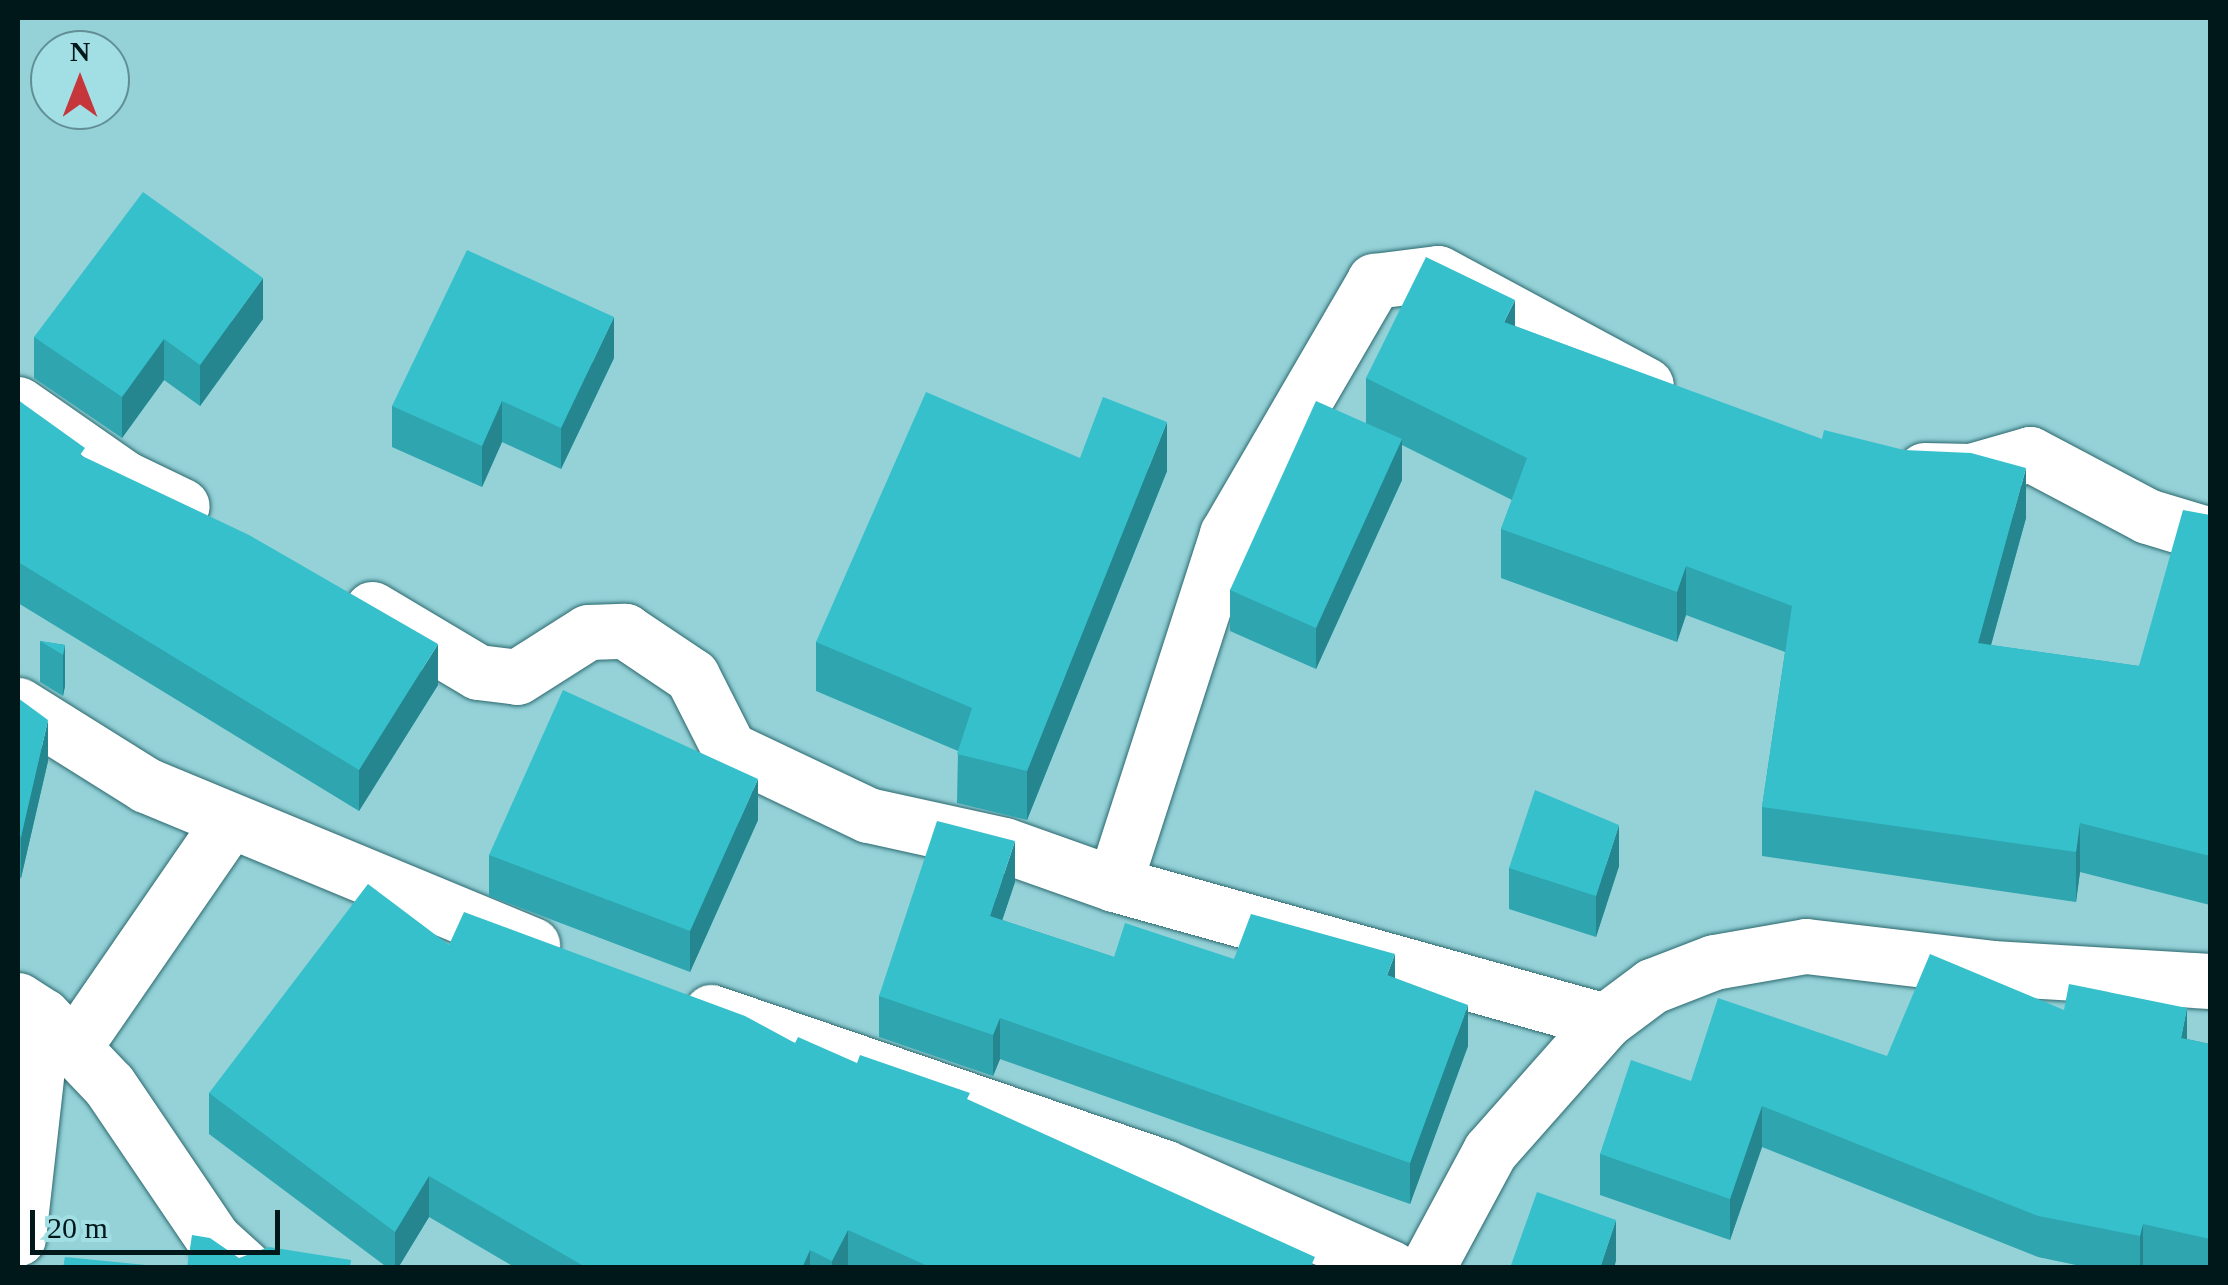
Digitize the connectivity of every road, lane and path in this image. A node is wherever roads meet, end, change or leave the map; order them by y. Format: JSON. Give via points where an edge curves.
{"nodes":[{"id":1,"x":18,"y":404,"type":"edge"},
{"id":2,"x":1693,"y":404,"type":"edge"},
{"id":3,"x":1880,"y":462,"type":"edge"},
{"id":4,"x":236,"y":532,"type":"edge"},
{"id":5,"x":2210,"y":534,"type":"edge"},
{"id":6,"x":321,"y":580,"type":"edge"},
{"id":7,"x":18,"y":705,"type":"edge"},
{"id":8,"x":229,"y":822,"type":"junction"},
{"id":9,"x":1114,"y":884,"type":"junction"},
{"id":10,"x":575,"y":962,"type":"edge"},
{"id":11,"x":2210,"y":980,"type":"edge"},
{"id":12,"x":666,"y":997,"type":"edge"},
{"id":13,"x":45,"y":1021,"type":"edge"},
{"id":14,"x":1605,"y":1022,"type":"junction"},
{"id":15,"x":18,"y":1238,"type":"edge"},
{"id":16,"x":245,"y":1268,"type":"edge"},
{"id":17,"x":1391,"y":1268,"type":"edge"},
{"id":18,"x":1426,"y":1268,"type":"edge"}],
"edges":[{"from":1,"to":4,"type":"street","via":[[124,478]]},
{"from":2,"to":9,"type":"street","via":[[1438,273],[1374,281],[1227,534]]},
{"from":3,"to":5,"type":"street","via":[[1971,471],[2030,454],[2147,516]]},
{"from":6,"to":9,"type":"street","via":[[478,672],[518,677],[588,632],[625,630],[692,676],[729,749],[868,815],[1004,845]]},
{"from":7,"to":8,"type":"street","via":[[146,785]]},
{"from":8,"to":10,"type":"street"},
{"from":8,"to":13,"type":"street"},
{"from":9,"to":14,"type":"street"},
{"from":11,"to":14,"type":"street","via":[[1992,968],[1806,946],[1714,962],[1652,986]]},
{"from":12,"to":17,"type":"street","via":[[1164,1167]]},
{"from":13,"to":15,"type":"street"},
{"from":13,"to":16,"type":"street","via":[[109,1085],[214,1240]]},
{"from":14,"to":18,"type":"street","via":[[1490,1151]]}]}
